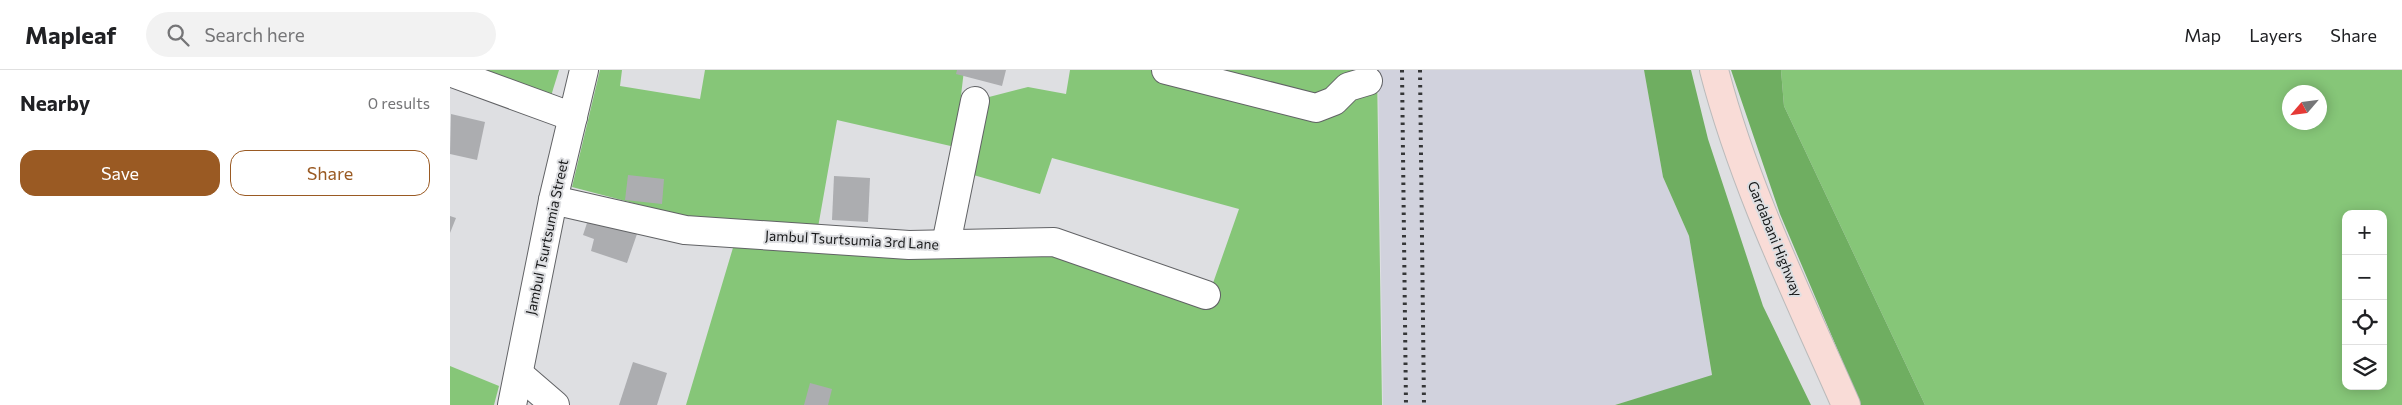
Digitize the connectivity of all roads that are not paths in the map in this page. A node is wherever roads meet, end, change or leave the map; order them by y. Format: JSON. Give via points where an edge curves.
{"nodes":[{"id":1,"x":584,"y":70,"type":"edge"},
{"id":2,"x":1166,"y":70,"type":"edge"},
{"id":3,"x":1714,"y":70,"type":"edge"},
{"id":4,"x":450,"y":72,"type":"edge"},
{"id":5,"x":1368,"y":81,"type":"dead end"},
{"id":6,"x":975,"y":101,"type":"dead end"},
{"id":7,"x":572,"y":117,"type":"junction"},
{"id":8,"x":553,"y":200,"type":"junction"},
{"id":9,"x":946,"y":244,"type":"junction"},
{"id":10,"x":1206,"y":295,"type":"dead end"},
{"id":11,"x":519,"y":374,"type":"junction"},
{"id":12,"x":512,"y":405,"type":"edge"},
{"id":13,"x":554,"y":405,"type":"edge"},
{"id":14,"x":1846,"y":405,"type":"edge"}],
"edges":[{"from":1,"to":7,"type":"street","name":"Jambul Tsurtsumia Street"},
{"from":2,"to":5,"type":"street","via":[[1316,108],[1334,101],[1348,87]]},
{"from":3,"to":14,"type":"main road","name":"Gardabani Highway","via":[[1774,243]]},
{"from":4,"to":7,"type":"street"},
{"from":6,"to":9,"type":"street"},
{"from":7,"to":8,"type":"street","name":"Jambul Tsurtsumia Street"},
{"from":8,"to":9,"type":"street","name":"Jambul Tsurtsumia 3rd Lane","via":[[685,230],[909,246]]},
{"from":8,"to":11,"type":"street","name":"Jambul Tsurtsumia Street"},
{"from":9,"to":10,"type":"street","name":"Jambul Tsurtsumia 3rd Lane","via":[[1054,242]]},
{"from":11,"to":12,"type":"street","name":"Jambul Tsurtsumia Street"},
{"from":11,"to":13,"type":"street"}]}
